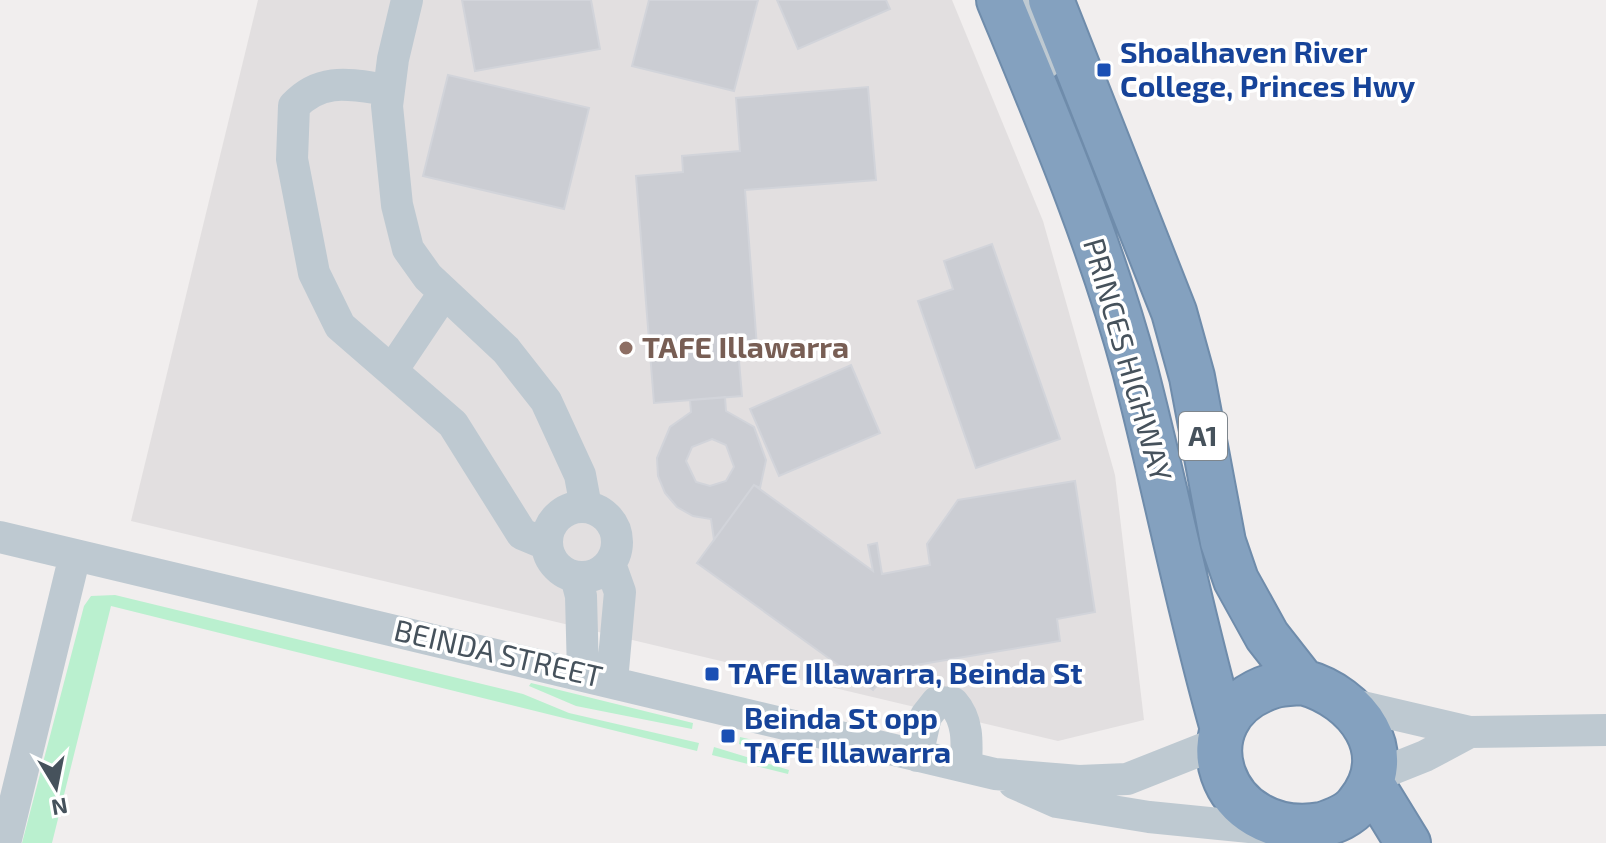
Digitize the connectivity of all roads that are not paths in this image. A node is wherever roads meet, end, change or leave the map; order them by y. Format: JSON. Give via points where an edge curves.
{"nodes":[{"id":1,"x":407,"y":0,"type":"edge"},
{"id":2,"x":999,"y":0,"type":"edge"},
{"id":3,"x":1026,"y":0,"type":"edge"},
{"id":4,"x":1051,"y":0,"type":"edge"},
{"id":5,"x":388,"y":90,"type":"junction"},
{"id":6,"x":1083,"y":208,"type":"junction"},
{"id":7,"x":444,"y":293,"type":"junction"},
{"id":8,"x":393,"y":369,"type":"junction"},
{"id":9,"x":586,"y":507,"type":"junction"},
{"id":10,"x":0,"y":537,"type":"edge"},
{"id":11,"x":546,"y":544,"type":"junction"},
{"id":12,"x":75,"y":555,"type":"junction"},
{"id":13,"x":610,"y":564,"type":"junction"},
{"id":14,"x":576,"y":577,"type":"junction"},
{"id":15,"x":598,"y":677,"type":"junction"},
{"id":16,"x":1303,"y":682,"type":"junction"},
{"id":17,"x":1350,"y":704,"type":"junction"},
{"id":18,"x":1606,"y":730,"type":"edge"},
{"id":19,"x":1470,"y":732,"type":"junction"},
{"id":20,"x":1222,"y":735,"type":"junction"},
{"id":21,"x":917,"y":756,"type":"junction"},
{"id":22,"x":980,"y":770,"type":"junction"},
{"id":23,"x":1374,"y":781,"type":"junction"},
{"id":24,"x":1282,"y":835,"type":"edge"},
{"id":25,"x":5,"y":843,"type":"edge"},
{"id":26,"x":1408,"y":843,"type":"edge"}],
"edges":[{"from":1,"to":5,"type":"street"},
{"from":2,"to":6,"type":"highway","name":"PRINCES HIGHWAY","number":"A1"},
{"from":3,"to":6,"type":"street","via":[[1059,93]]},
{"from":4,"to":16,"type":"highway","name":"PRINCES HIGHWAY","number":"A1","via":[[1174,312],[1192,377],[1223,542],[1236,580],[1261,627]]},
{"from":5,"to":7,"type":"street","via":[[397,205],[408,249]]},
{"from":5,"to":8,"type":"street","via":[[353,85],[308,91],[294,106],[292,159],[314,273],[340,326]]},
{"from":6,"to":20,"type":"highway","name":"PRINCES HIGHWAY","number":"A1","via":[[1135,369]]},
{"from":7,"to":8,"type":"street"},
{"from":7,"to":9,"type":"street","via":[[506,350],[546,401],[580,475]]},
{"from":8,"to":11,"type":"street","via":[[453,424],[522,534]]},
{"from":9,"to":11,"type":"street","via":[[562,512],[553,521]]},
{"from":9,"to":13,"type":"street","via":[[615,528],[616,553]]},
{"from":10,"to":12,"type":"street","name":"BEINDA STREET"},
{"from":11,"to":14,"type":"street","via":[[555,566]]},
{"from":12,"to":15,"type":"street","name":"BEINDA STREET"},
{"from":12,"to":25,"type":"street"},
{"from":13,"to":14,"type":"street","via":[[595,575]]},
{"from":13,"to":15,"type":"street","via":[[620,592]]},
{"from":14,"to":15,"type":"street"},
{"from":15,"to":21,"type":"street","name":"BEINDA STREET"},
{"from":16,"to":17,"type":"highway","via":[[1328,689]]},
{"from":16,"to":20,"type":"highway","via":[[1272,686],[1249,698],[1233,712]]},
{"from":17,"to":19,"type":"street"},
{"from":17,"to":23,"type":"highway","via":[[1369,733]]},
{"from":18,"to":19,"type":"street"},
{"from":19,"to":23,"type":"street"},
{"from":20,"to":22,"type":"street","name":"BEINDA STREET","via":[[1127,779],[1079,781]]},
{"from":20,"to":24,"type":"highway","number":"A1","via":[[1219,764],[1225,790],[1252,822]]},
{"from":21,"to":22,"type":"street","name":"BEINDA STREET"},
{"from":21,"to":22,"type":"street","via":[[926,716],[937,702],[953,703],[962,713]]},
{"from":22,"to":24,"type":"street","name":"BEINDA STREET","via":[[1057,802]]},
{"from":23,"to":24,"type":"highway","via":[[1354,810],[1306,831]]},
{"from":23,"to":26,"type":"highway"}]}
